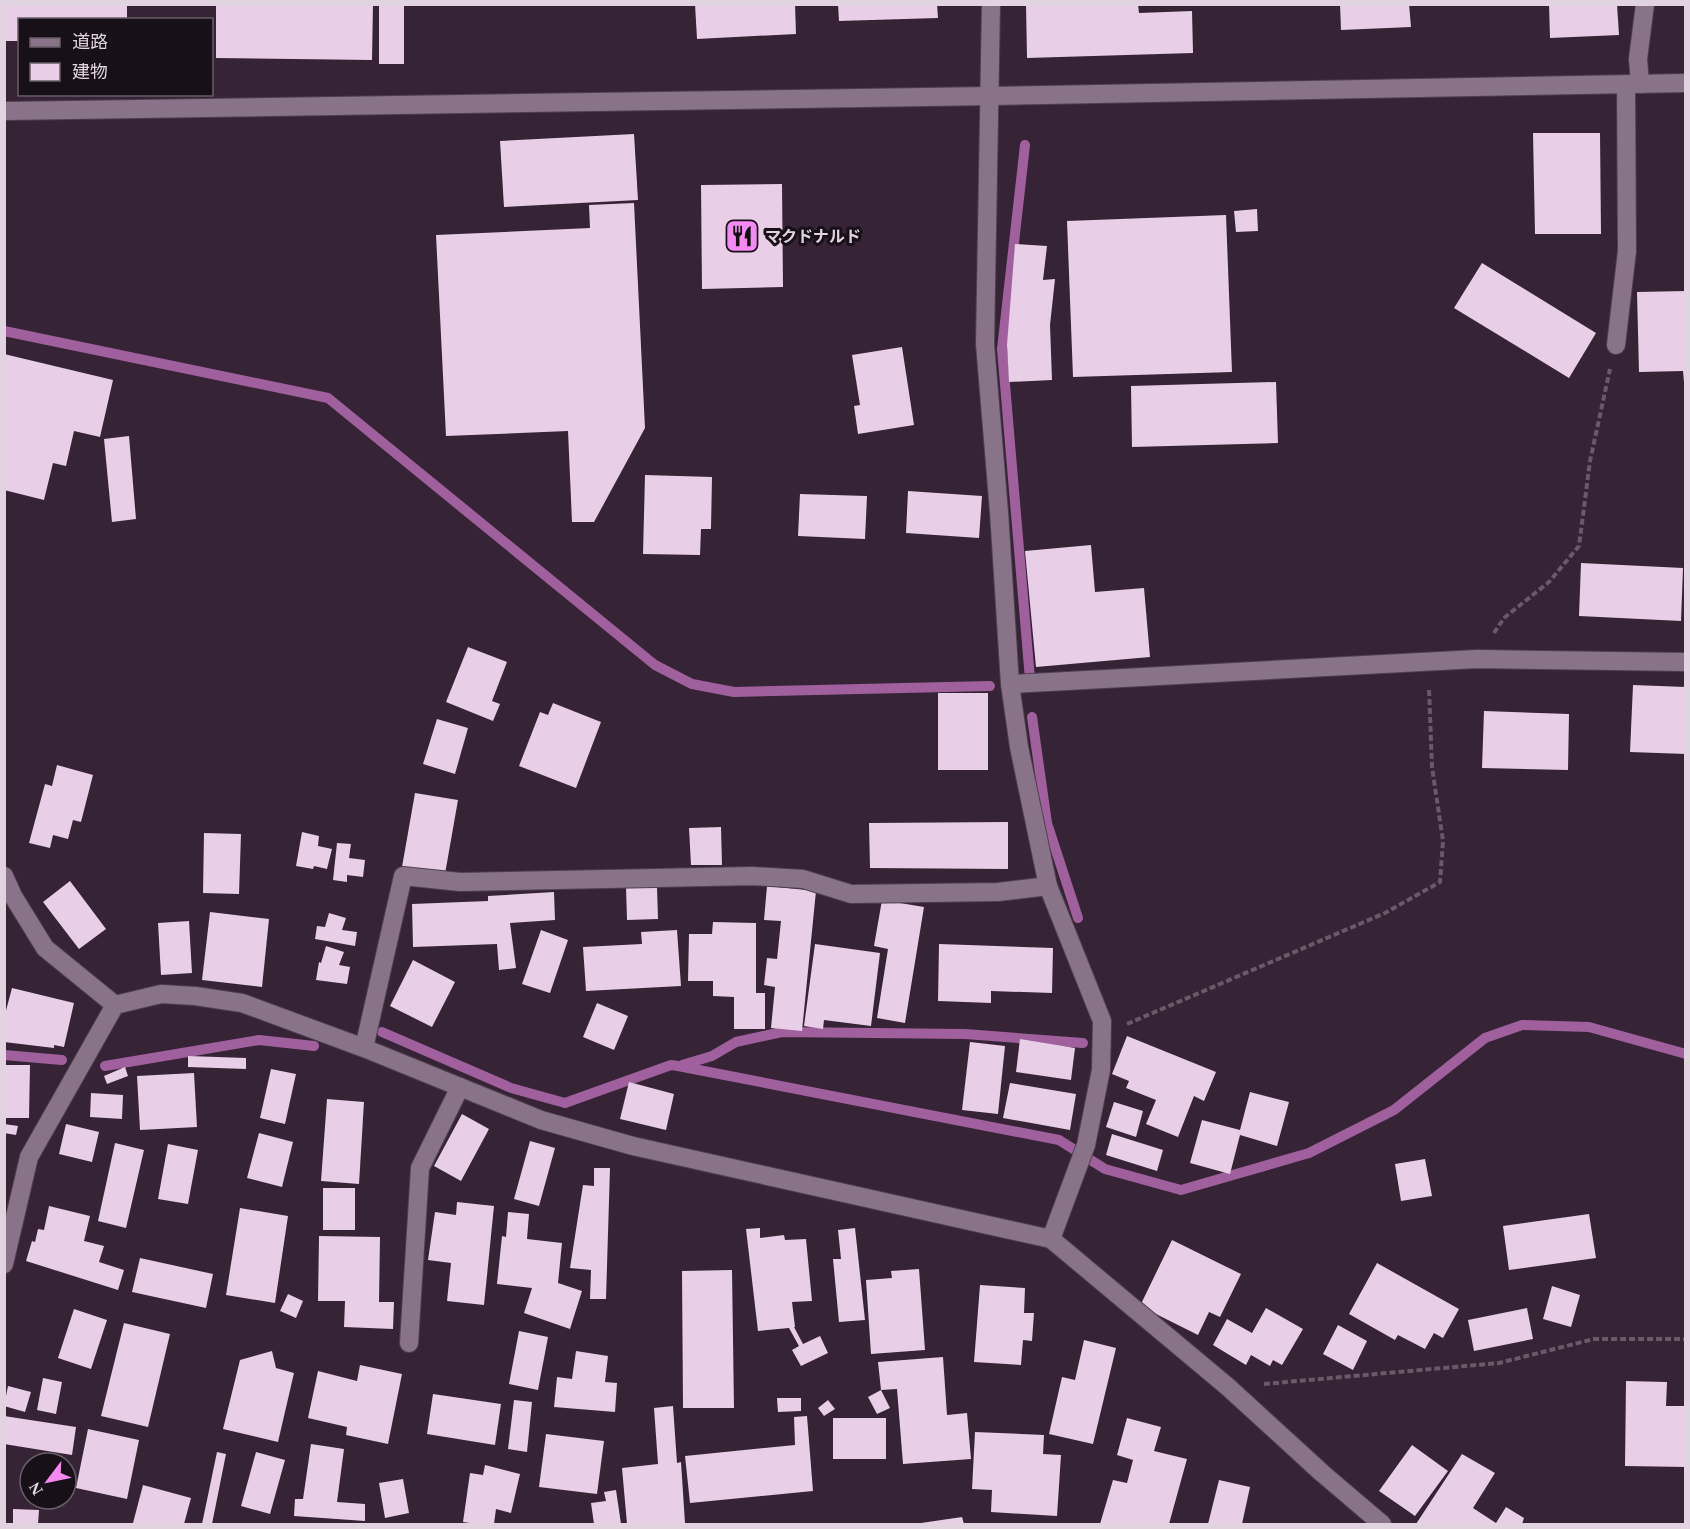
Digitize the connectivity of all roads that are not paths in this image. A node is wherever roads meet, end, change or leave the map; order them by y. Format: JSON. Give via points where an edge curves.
{"nodes":[{"id":1,"x":991,"y":4,"type":"edge"},
{"id":2,"x":1645,"y":4,"type":"edge"},
{"id":3,"x":1686,"y":83,"type":"edge"},
{"id":4,"x":1633,"y":84,"type":"junction"},
{"id":5,"x":991,"y":96,"type":"junction"},
{"id":6,"x":4,"y":111,"type":"edge"},
{"id":7,"x":1616,"y":345,"type":"road end"},
{"id":8,"x":1686,"y":662,"type":"edge"},
{"id":9,"x":1010,"y":684,"type":"junction"},
{"id":10,"x":4,"y":876,"type":"edge"},
{"id":11,"x":1048,"y":886,"type":"junction"},
{"id":12,"x":115,"y":1005,"type":"junction"},
{"id":13,"x":364,"y":1048,"type":"junction"},
{"id":14,"x":460,"y":1087,"type":"junction"},
{"id":15,"x":1051,"y":1239,"type":"junction"},
{"id":16,"x":4,"y":1264,"type":"edge"},
{"id":17,"x":409,"y":1343,"type":"dead end"},
{"id":18,"x":1382,"y":1524,"type":"edge"}],
"edges":[{"from":1,"to":5,"type":"street"},
{"from":2,"to":4,"type":"street"},
{"from":3,"to":4,"type":"street"},
{"from":4,"to":5,"type":"street"},
{"from":4,"to":7,"type":"street","via":[[1627,250]]},
{"from":5,"to":6,"type":"street"},
{"from":5,"to":9,"type":"street","via":[[985,344]]},
{"from":8,"to":9,"type":"street","via":[[1477,658]]},
{"from":9,"to":11,"type":"street"},
{"from":10,"to":12,"type":"street","via":[[45,948]]},
{"from":11,"to":13,"type":"street","via":[[998,892],[851,894],[803,879],[753,876],[460,882],[403,876]]},
{"from":11,"to":15,"type":"street","via":[[1102,1021],[1101,1070],[1086,1145]]},
{"from":12,"to":13,"type":"street","via":[[160,994],[242,1003]]},
{"from":12,"to":16,"type":"street","via":[[29,1157]]},
{"from":13,"to":14,"type":"street"},
{"from":14,"to":15,"type":"street","via":[[541,1120],[633,1146]]},
{"from":14,"to":17,"type":"street","via":[[420,1168]]},
{"from":15,"to":18,"type":"street","via":[[1228,1387]]}]}
